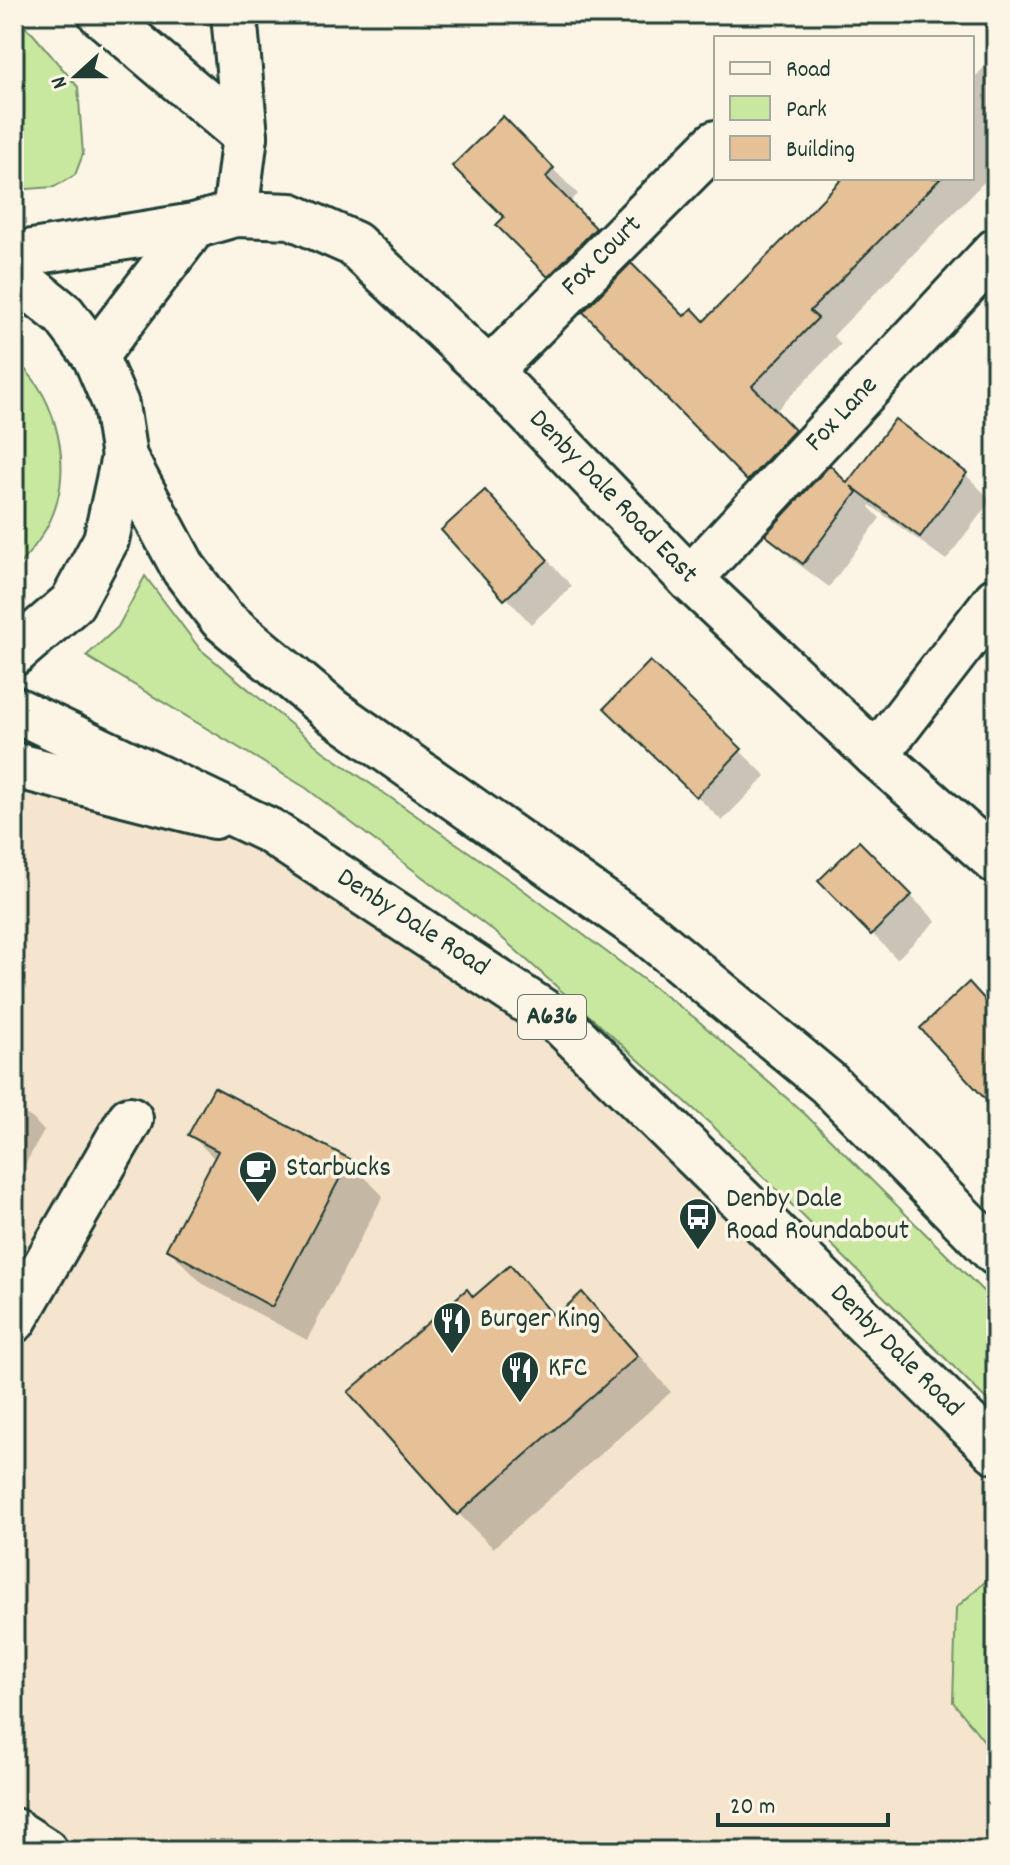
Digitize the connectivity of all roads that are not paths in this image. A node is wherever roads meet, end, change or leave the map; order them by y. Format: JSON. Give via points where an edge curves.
{"nodes":[{"id":1,"x":101,"y":14,"type":"edge"},
{"id":2,"x":234,"y":14,"type":"edge"},
{"id":3,"x":245,"y":136,"type":"junction"},
{"id":4,"x":714,"y":145,"type":"edge"},
{"id":5,"x":215,"y":220,"type":"junction"},
{"id":6,"x":996,"y":251,"type":"edge"},
{"id":7,"x":14,"y":255,"type":"edge"},
{"id":8,"x":14,"y":278,"type":"edge"},
{"id":9,"x":95,"y":356,"type":"junction"},
{"id":10,"x":489,"y":371,"type":"junction"},
{"id":11,"x":124,"y":457,"type":"junction"},
{"id":12,"x":690,"y":579,"type":"junction"},
{"id":13,"x":996,"y":600,"type":"edge"},
{"id":14,"x":14,"y":653,"type":"edge"},
{"id":15,"x":14,"y":709,"type":"edge"},
{"id":16,"x":876,"y":755,"type":"junction"},
{"id":17,"x":14,"y":765,"type":"edge"},
{"id":18,"x":270,"y":831,"type":"junction"},
{"id":19,"x":996,"y":861,"type":"edge"},
{"id":20,"x":130,"y":1119,"type":"dead end"},
{"id":21,"x":996,"y":1253,"type":"edge"},
{"id":22,"x":14,"y":1320,"type":"edge"},
{"id":23,"x":996,"y":1451,"type":"edge"},
{"id":24,"x":14,"y":1831,"type":"edge"},
{"id":25,"x":45,"y":1851,"type":"edge"}],
"edges":[{"from":1,"to":3,"type":"street"},
{"from":2,"to":3,"type":"street"},
{"from":3,"to":5,"type":"street"},
{"from":4,"to":10,"type":"street","name":"Fox Court"},
{"from":5,"to":7,"type":"street","name":"Denby Dale Road East"},
{"from":5,"to":9,"type":"street"},
{"from":5,"to":10,"type":"street","name":"Denby Dale Road East","via":[[291,216],[354,244]]},
{"from":6,"to":12,"type":"street","name":"Fox Lane"},
{"from":8,"to":9,"type":"street","via":[[64,315]]},
{"from":9,"to":11,"type":"street","via":[[116,405]]},
{"from":10,"to":12,"type":"street","name":"Denby Dale Road East"},
{"from":11,"to":14,"type":"street","via":[[106,540],[72,603]]},
{"from":11,"to":21,"type":"street","via":[[184,569],[222,619],[333,712],[646,932],[828,1083]]},
{"from":12,"to":16,"type":"street","name":"Denby Dale Road East"},
{"from":13,"to":16,"type":"street"},
{"from":15,"to":18,"type":"street","name":"Denby Dale Road","number":"A636"},
{"from":16,"to":19,"type":"street","name":"Denby Dale Road East"},
{"from":17,"to":18,"type":"street"},
{"from":18,"to":23,"type":"street","name":"Denby Dale Road","number":"A636","via":[[562,1024]]},
{"from":20,"to":22,"type":"street"},
{"from":24,"to":25,"type":"street"}]}
